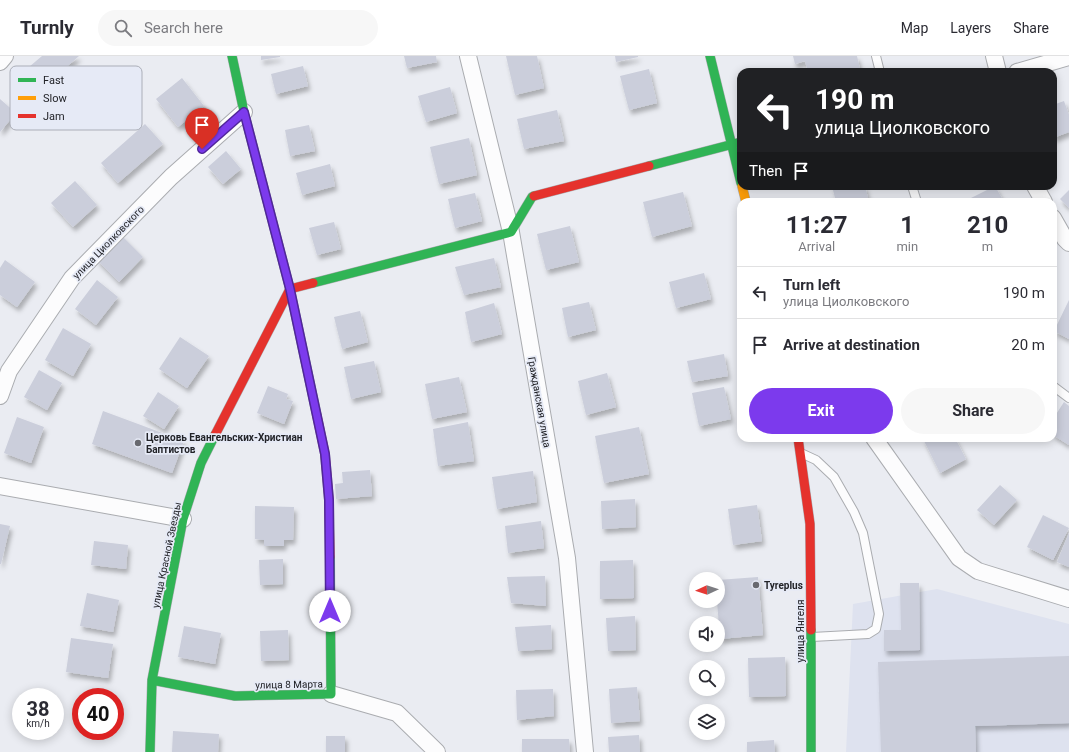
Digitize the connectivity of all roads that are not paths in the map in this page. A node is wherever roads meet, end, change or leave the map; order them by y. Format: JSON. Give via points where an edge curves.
{"nodes":[{"id":1,"x":5,"y":56,"type":"edge"},
{"id":2,"x":232,"y":56,"type":"edge"},
{"id":3,"x":468,"y":56,"type":"edge"},
{"id":4,"x":710,"y":56,"type":"edge"},
{"id":5,"x":876,"y":56,"type":"edge"},
{"id":6,"x":994,"y":56,"type":"edge"},
{"id":7,"x":1069,"y":57,"type":"edge"},
{"id":8,"x":0,"y":62,"type":"edge"},
{"id":9,"x":879,"y":68,"type":"edge"},
{"id":10,"x":997,"y":68,"type":"edge"},
{"id":11,"x":1031,"y":68,"type":"edge"},
{"id":12,"x":244,"y":112,"type":"junction"},
{"id":13,"x":736,"y":143,"type":"edge"},
{"id":14,"x":1057,"y":226,"type":"edge"},
{"id":15,"x":511,"y":232,"type":"junction"},
{"id":16,"x":1069,"y":242,"type":"edge"},
{"id":17,"x":290,"y":289,"type":"junction"},
{"id":18,"x":1057,"y":389,"type":"edge"},
{"id":19,"x":0,"y":396,"type":"edge"},
{"id":20,"x":1069,"y":398,"type":"edge"},
{"id":21,"x":799,"y":442,"type":"edge"},
{"id":22,"x":877,"y":442,"type":"edge"},
{"id":23,"x":801,"y":453,"type":"junction"},
{"id":24,"x":0,"y":486,"type":"edge"},
{"id":25,"x":183,"y":519,"type":"junction"},
{"id":26,"x":1069,"y":599,"type":"edge"},
{"id":27,"x":811,"y":637,"type":"junction"},
{"id":28,"x":152,"y":680,"type":"junction"},
{"id":29,"x":332,"y":694,"type":"junction"},
{"id":30,"x":150,"y":752,"type":"edge"},
{"id":31,"x":437,"y":752,"type":"edge"},
{"id":32,"x":585,"y":752,"type":"edge"},
{"id":33,"x":811,"y":752,"type":"edge"}],
"edges":[{"from":1,"to":8,"type":"street"},
{"from":2,"to":12,"type":"street","name":"улица 8 Марта"},
{"from":3,"to":15,"type":"street","name":"Гражданская улица"},
{"from":4,"to":13,"type":"street"},
{"from":5,"to":9,"type":"lane"},
{"from":6,"to":10,"type":"street"},
{"from":7,"to":11,"type":"street"},
{"from":12,"to":17,"type":"street","name":"улица 8 Марта"},
{"from":12,"to":19,"type":"street","name":"улица Циолковского","via":[[171,177],[72,278],[9,371]]},
{"from":13,"to":15,"type":"street","via":[[532,197]]},
{"from":14,"to":16,"type":"street","via":[[1064,239]]},
{"from":15,"to":17,"type":"street"},
{"from":15,"to":32,"type":"street","name":"Гражданская улица","via":[[567,558]]},
{"from":17,"to":25,"type":"street","name":"улица Красной Звезды","via":[[201,463]]},
{"from":17,"to":29,"type":"street","name":"улица 8 Марта","via":[[325,454],[329,500]]},
{"from":18,"to":20,"type":"lane"},
{"from":21,"to":23,"type":"street","name":"улица Янгеля"},
{"from":22,"to":26,"type":"street","via":[[959,558],[978,572]]},
{"from":23,"to":27,"type":"street","name":"улица Янгеля","via":[[810,524]]},
{"from":23,"to":27,"type":"lane","via":[[816,460],[834,477],[854,512],[863,533],[879,614],[876,629],[868,634]]},
{"from":24,"to":25,"type":"street"},
{"from":25,"to":28,"type":"street","name":"улица Красной Звезды"},
{"from":27,"to":33,"type":"street","name":"улица Янгеля"},
{"from":28,"to":29,"type":"street","name":"улица 8 Марта","via":[[235,696]]},
{"from":28,"to":30,"type":"street","name":"улица Красной Звезды"},
{"from":29,"to":31,"type":"street","via":[[397,712]]}]}
